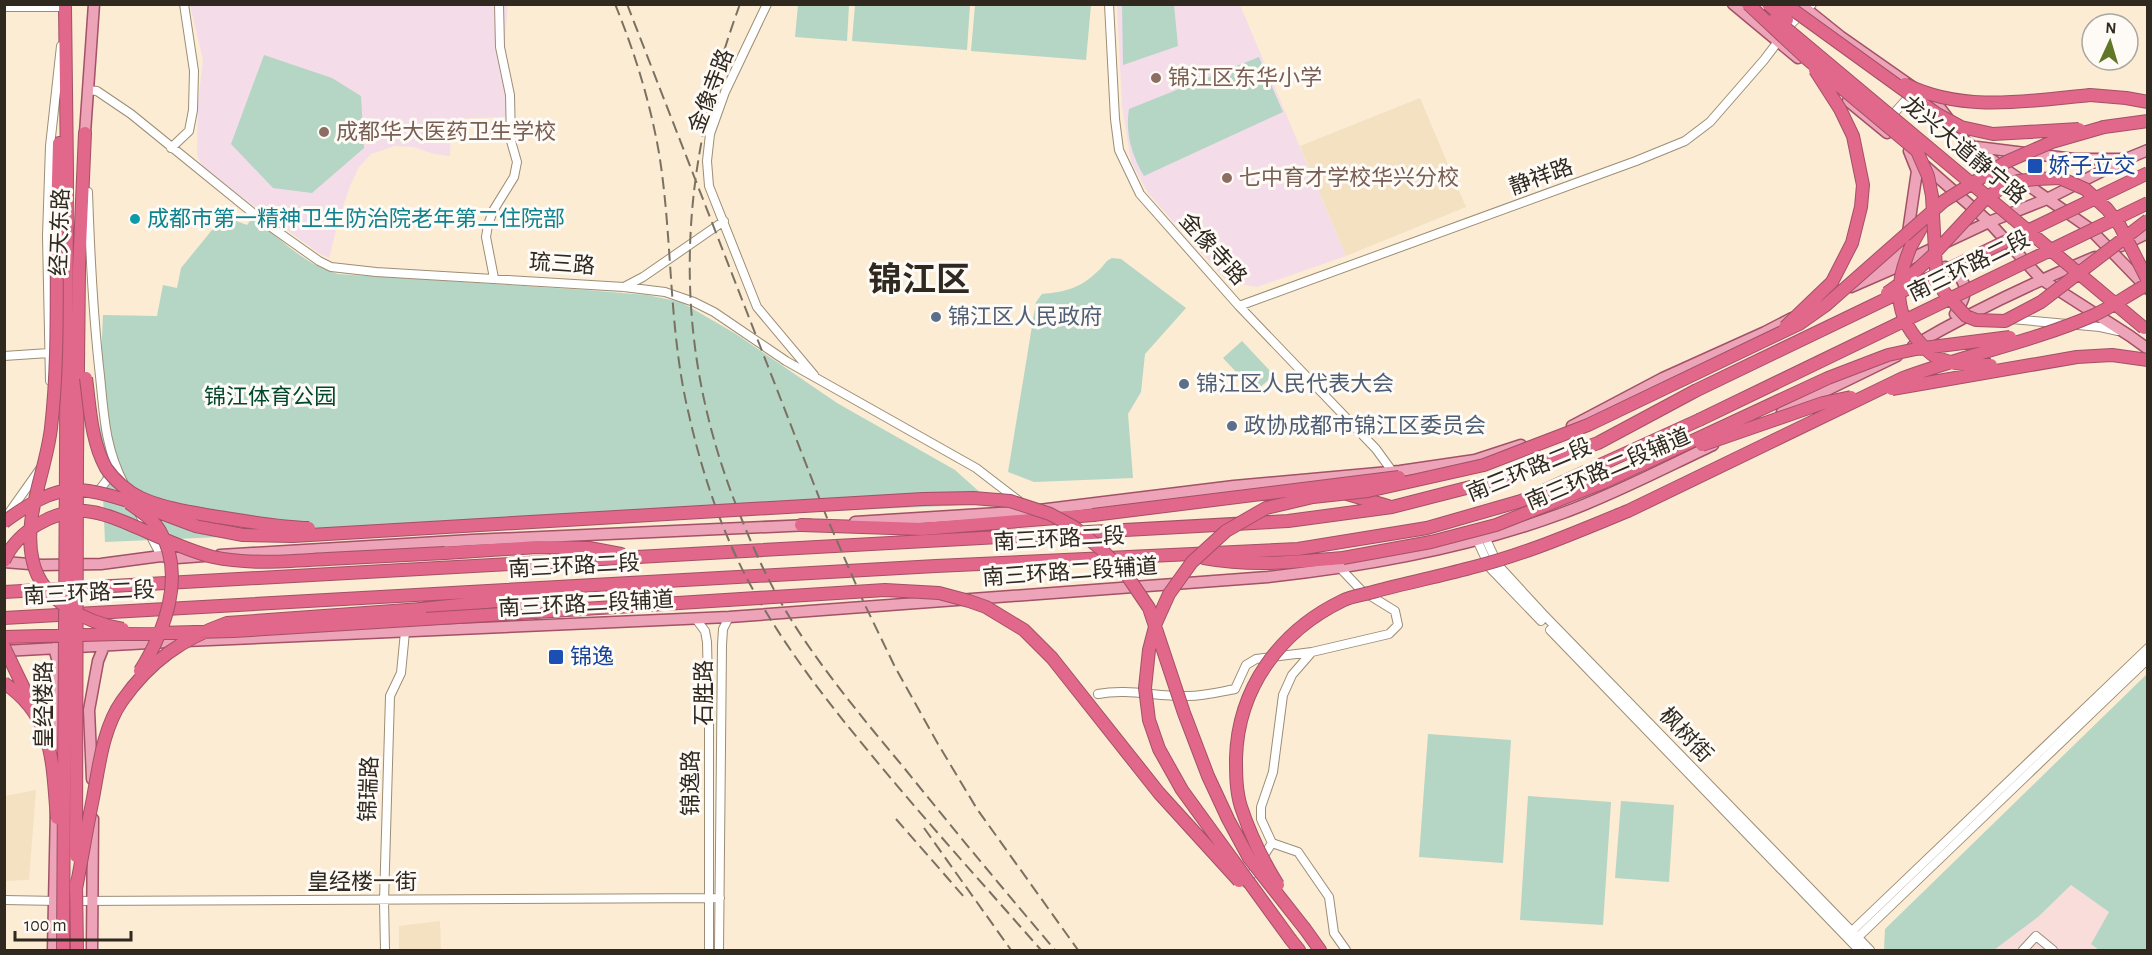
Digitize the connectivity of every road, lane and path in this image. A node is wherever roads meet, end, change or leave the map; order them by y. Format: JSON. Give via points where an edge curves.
{"nodes":[{"id":1,"x":94,"y":4,"type":"edge"},
{"id":2,"x":184,"y":4,"type":"edge"},
{"id":3,"x":499,"y":4,"type":"edge"},
{"id":4,"x":767,"y":4,"type":"edge"},
{"id":5,"x":1109,"y":4,"type":"edge"},
{"id":6,"x":1733,"y":4,"type":"edge"},
{"id":7,"x":1748,"y":4,"type":"edge"},
{"id":8,"x":1758,"y":4,"type":"edge"},
{"id":9,"x":1768,"y":4,"type":"edge"},
{"id":10,"x":1785,"y":4,"type":"edge"},
{"id":11,"x":65,"y":6,"type":"edge"},
{"id":12,"x":1806,"y":6,"type":"edge"},
{"id":13,"x":4,"y":7,"type":"edge"},
{"id":14,"x":1778,"y":41,"type":"junction"},
{"id":15,"x":1808,"y":59,"type":"junction"},
{"id":16,"x":1879,"y":71,"type":"junction"},
{"id":17,"x":64,"y":79,"type":"junction"},
{"id":18,"x":1916,"y":88,"type":"junction"},
{"id":19,"x":88,"y":90,"type":"junction"},
{"id":20,"x":2148,"y":102,"type":"edge"},
{"id":21,"x":1868,"y":118,"type":"junction"},
{"id":22,"x":2148,"y":121,"type":"edge"},
{"id":23,"x":2104,"y":127,"type":"junction"},
{"id":24,"x":85,"y":133,"type":"junction"},
{"id":25,"x":1965,"y":141,"type":"junction"},
{"id":26,"x":171,"y":148,"type":"junction"},
{"id":27,"x":2148,"y":150,"type":"edge"},
{"id":28,"x":1909,"y":151,"type":"junction"},
{"id":29,"x":2126,"y":159,"type":"junction"},
{"id":30,"x":2148,"y":173,"type":"edge"},
{"id":31,"x":2047,"y":199,"type":"junction"},
{"id":32,"x":2148,"y":203,"type":"edge"},
{"id":33,"x":1929,"y":214,"type":"junction"},
{"id":34,"x":2148,"y":220,"type":"edge"},
{"id":35,"x":724,"y":221,"type":"junction"},
{"id":36,"x":1989,"y":222,"type":"junction"},
{"id":37,"x":2148,"y":234,"type":"edge"},
{"id":38,"x":2110,"y":251,"type":"junction"},
{"id":39,"x":1898,"y":267,"type":"junction"},
{"id":40,"x":80,"y":269,"type":"junction"},
{"id":41,"x":494,"y":278,"type":"junction"},
{"id":42,"x":2041,"y":279,"type":"junction"},
{"id":43,"x":1862,"y":281,"type":"junction"},
{"id":44,"x":2148,"y":282,"type":"edge"},
{"id":45,"x":624,"y":286,"type":"junction"},
{"id":46,"x":2148,"y":289,"type":"edge"},
{"id":47,"x":1239,"y":306,"type":"junction"},
{"id":48,"x":1856,"y":315,"type":"junction"},
{"id":49,"x":1966,"y":316,"type":"junction"},
{"id":50,"x":1949,"y":325,"type":"junction"},
{"id":51,"x":2146,"y":326,"type":"edge"},
{"id":52,"x":2053,"y":332,"type":"junction"},
{"id":53,"x":2130,"y":336,"type":"junction"},
{"id":54,"x":1754,"y":346,"type":"junction"},
{"id":55,"x":2148,"y":349,"type":"edge"},
{"id":56,"x":49,"y":353,"type":"junction"},
{"id":57,"x":4,"y":356,"type":"edge"},
{"id":58,"x":2148,"y":360,"type":"edge"},
{"id":59,"x":2018,"y":366,"type":"junction"},
{"id":60,"x":819,"y":380,"type":"junction"},
{"id":61,"x":71,"y":460,"type":"junction"},
{"id":62,"x":1475,"y":460,"type":"junction"},
{"id":63,"x":1647,"y":464,"type":"junction"},
{"id":64,"x":116,"y":469,"type":"junction"},
{"id":65,"x":39,"y":471,"type":"junction"},
{"id":66,"x":1392,"y":471,"type":"junction"},
{"id":67,"x":1448,"y":472,"type":"junction"},
{"id":68,"x":1328,"y":488,"type":"junction"},
{"id":69,"x":1202,"y":490,"type":"junction"},
{"id":70,"x":129,"y":503,"type":"junction"},
{"id":71,"x":1392,"y":507,"type":"junction"},
{"id":72,"x":1031,"y":511,"type":"junction"},
{"id":73,"x":4,"y":520,"type":"edge"},
{"id":74,"x":801,"y":525,"type":"junction"},
{"id":75,"x":376,"y":531,"type":"junction"},
{"id":76,"x":1481,"y":539,"type":"junction"},
{"id":77,"x":1179,"y":554,"type":"junction"},
{"id":78,"x":161,"y":556,"type":"junction"},
{"id":79,"x":640,"y":557,"type":"junction"},
{"id":80,"x":4,"y":561,"type":"edge"},
{"id":81,"x":1342,"y":563,"type":"junction"},
{"id":82,"x":641,"y":583,"type":"junction"},
{"id":83,"x":4,"y":592,"type":"edge"},
{"id":84,"x":729,"y":617,"type":"junction"},
{"id":85,"x":4,"y":618,"type":"edge"},
{"id":86,"x":696,"y":619,"type":"junction"},
{"id":87,"x":405,"y":632,"type":"junction"},
{"id":88,"x":147,"y":633,"type":"junction"},
{"id":89,"x":4,"y":637,"type":"edge"},
{"id":90,"x":104,"y":646,"type":"junction"},
{"id":91,"x":54,"y":648,"type":"junction"},
{"id":92,"x":2148,"y":648,"type":"edge"},
{"id":93,"x":4,"y":649,"type":"edge"},
{"id":94,"x":1312,"y":652,"type":"junction"},
{"id":95,"x":2148,"y":659,"type":"edge"},
{"id":96,"x":4,"y":683,"type":"edge"},
{"id":97,"x":1098,"y":694,"type":"dead end"},
{"id":98,"x":121,"y":701,"type":"junction"},
{"id":99,"x":35,"y":713,"type":"junction"},
{"id":100,"x":1272,"y":843,"type":"junction"},
{"id":101,"x":1244,"y":885,"type":"dead end"},
{"id":102,"x":70,"y":887,"type":"junction"},
{"id":103,"x":709,"y":898,"type":"junction"},
{"id":104,"x":720,"y":898,"type":"junction"},
{"id":105,"x":4,"y":900,"type":"edge"},
{"id":106,"x":55,"y":901,"type":"junction"},
{"id":107,"x":93,"y":901,"type":"junction"},
{"id":108,"x":384,"y":901,"type":"junction"},
{"id":109,"x":1305,"y":929,"type":"junction"},
{"id":110,"x":1853,"y":940,"type":"edge"},
{"id":111,"x":1295,"y":945,"type":"edge"},
{"id":112,"x":53,"y":951,"type":"edge"},
{"id":113,"x":63,"y":951,"type":"edge"},
{"id":114,"x":77,"y":951,"type":"edge"},
{"id":115,"x":92,"y":951,"type":"edge"},
{"id":116,"x":385,"y":951,"type":"edge"},
{"id":117,"x":709,"y":951,"type":"edge"},
{"id":118,"x":719,"y":951,"type":"edge"},
{"id":119,"x":1320,"y":951,"type":"edge"},
{"id":120,"x":1347,"y":951,"type":"edge"},
{"id":121,"x":1870,"y":951,"type":"edge"},
{"id":122,"x":2023,"y":951,"type":"edge"},
{"id":123,"x":2053,"y":951,"type":"edge"}],
"edges":[{"from":1,"to":19,"type":"main road","name":"经天东路"},
{"from":2,"to":26,"type":"street","via":[[194,71],[193,110],[189,131]]},
{"from":3,"to":41,"type":"street","via":[[500,47],[517,162],[514,177],[488,225],[486,237]]},
{"from":4,"to":35,"type":"street","name":"金像寺路","via":[[725,92],[710,134],[709,186]]},
{"from":5,"to":47,"type":"street","name":"金像寺路","via":[[1119,150],[1140,194]]},
{"from":6,"to":14,"type":"main road"},
{"from":7,"to":15,"type":"highway","bridge":true},
{"from":8,"to":51,"type":"highway","name":"龙兴大道静宁路","bridge":true},
{"from":9,"to":51,"type":"highway","name":"龙兴大道静宁路","bridge":true},
{"from":10,"to":16,"type":"highway","bridge":true},
{"from":11,"to":13,"type":"street"},
{"from":11,"to":17,"type":"highway","name":"经天东路"},
{"from":11,"to":56,"type":"street","via":[[50,146],[46,236]]},
{"from":12,"to":14,"type":"street","name":"静祥路"},
{"from":12,"to":18,"type":"main road","via":[[1840,36]]},
{"from":14,"to":21,"type":"main road"},
{"from":14,"to":47,"type":"street","name":"静祥路","via":[[1710,122],[1684,141]]},
{"from":15,"to":34,"type":"highway","bridge":true,"via":[[1917,152],[1932,196],[1940,284],[1966,316],[2004,321],[2041,302]]},
{"from":15,"to":54,"type":"highway","bridge":true,"via":[[1853,136],[1863,185],[1861,207],[1852,243],[1832,282],[1784,328]]},
{"from":16,"to":20,"type":"highway","bridge":true,"via":[[1946,98],[1983,103],[2090,96]]},
{"from":16,"to":23,"type":"highway","bridge":true,"via":[[1961,127],[1993,134]]},
{"from":17,"to":61,"type":"highway","name":"经天东路"},
{"from":17,"to":88,"type":"highway","bridge":true,"via":[[58,148],[51,429],[31,529],[33,564],[47,589],[76,613],[112,627]]},
{"from":18,"to":21,"type":"street","via":[[1890,119],[1881,122]]},
{"from":18,"to":25,"type":"main road","via":[[1937,104]]},
{"from":19,"to":24,"type":"main road","name":"经天东路"},
{"from":19,"to":26,"type":"street","name":"琉三路","via":[[97,91],[130,114]]},
{"from":21,"to":28,"type":"main road"},
{"from":22,"to":23,"type":"highway"},
{"from":23,"to":33,"type":"highway","bridge":true,"via":[[2052,142],[2006,162]]},
{"from":24,"to":40,"type":"highway","name":"经天东路"},
{"from":24,"to":64,"type":"street","via":[[97,349],[108,444]]},
{"from":25,"to":29,"type":"main road","via":[[1979,149],[2074,159]]},
{"from":25,"to":31,"type":"main road"},
{"from":26,"to":41,"type":"street","name":"琉三路","via":[[264,222],[331,267]]},
{"from":27,"to":29,"type":"main road"},
{"from":28,"to":36,"type":"main road"},
{"from":28,"to":43,"type":"main road","via":[[1917,171],[1906,246]]},
{"from":29,"to":31,"type":"main road"},
{"from":30,"to":48,"type":"highway","name":"南三环路二段","bridge":true},
{"from":31,"to":36,"type":"main road"},
{"from":31,"to":38,"type":"main road","via":[[2089,228]]},
{"from":32,"to":77,"type":"highway","name":"南三环路二段","bridge":true,"via":[[1699,420],[1521,501],[1427,528],[1298,549]]},
{"from":33,"to":54,"type":"highway","bridge":true,"via":[[1826,305],[1799,324]]},
{"from":33,"to":59,"type":"highway","bridge":true,"via":[[1900,273],[1899,306],[1907,327],[1935,356],[1962,364]]},
{"from":35,"to":45,"type":"street"},
{"from":35,"to":60,"type":"street","name":"金像寺路","via":[[757,306]]},
{"from":36,"to":39,"type":"main road"},
{"from":36,"to":42,"type":"main road"},
{"from":37,"to":38,"type":"main road","name":"南三环路二段辅道"},
{"from":38,"to":42,"type":"main road","name":"南三环路二段辅道"},
{"from":38,"to":46,"type":"main road"},
{"from":39,"to":43,"type":"main road"},
{"from":39,"to":50,"type":"main road","via":[[1925,263],[1952,268],[1963,280],[1965,295]]},
{"from":40,"to":61,"type":"highway","name":"经天东路"},
{"from":40,"to":75,"type":"highway","bridge":true,"via":[[92,424],[100,455],[124,488],[140,498],[185,511],[270,525]]},
{"from":41,"to":45,"type":"street","name":"琉三路"},
{"from":42,"to":49,"type":"main road","name":"南三环路二段辅道"},
{"from":42,"to":53,"type":"main road"},
{"from":43,"to":62,"type":"main road","via":[[1579,423]]},
{"from":44,"to":48,"type":"highway","bridge":true,"via":[[2120,226],[2085,189],[2060,178],[2018,181],[1984,200],[1908,278]]},
{"from":44,"to":52,"type":"highway","bridge":true,"via":[[2094,315]]},
{"from":45,"to":60,"type":"street","name":"琉三路","via":[[664,292],[694,302]]},
{"from":47,"to":66,"type":"street","name":"金像寺路","via":[[1376,448]]},
{"from":48,"to":71,"type":"highway","name":"南三环路二段","bridge":true,"via":[[1695,391],[1598,443],[1482,484]]},
{"from":49,"to":50,"type":"main road","name":"南三环路二段辅道"},
{"from":49,"to":53,"type":"street","via":[[2100,327]]},
{"from":50,"to":76,"type":"main road","name":"南三环路二段辅道","via":[[1888,361],[1627,487],[1563,513]]},
{"from":52,"to":63,"type":"highway","bridge":true,"via":[[1888,356],[1828,378]]},
{"from":52,"to":109,"type":"highway","bridge":true,"via":[[1903,378],[1582,530],[1473,568],[1344,600],[1302,626],[1268,660],[1245,703],[1236,778],[1241,806],[1264,861]]},
{"from":53,"to":55,"type":"main road"},
{"from":54,"to":67,"type":"highway","bridge":true,"via":[[1588,425],[1484,465]]},
{"from":56,"to":57,"type":"street"},
{"from":56,"to":65,"type":"street","via":[[51,447]]},
{"from":58,"to":59,"type":"highway","bridge":true,"via":[[2077,357]]},
{"from":59,"to":63,"type":"highway","bridge":true,"via":[[1823,403]]},
{"from":60,"to":72,"type":"street","name":"琉三路","via":[[976,468]]},
{"from":61,"to":102,"type":"highway","name":"皇经楼路","bridge":true},
{"from":62,"to":66,"type":"main road"},
{"from":62,"to":68,"type":"street","via":[[1388,482]]},
{"from":63,"to":81,"type":"highway","bridge":true,"via":[[1496,525]]},
{"from":64,"to":65,"type":"street","via":[[100,489],[85,496],[63,497],[50,489]]},
{"from":64,"to":78,"type":"street"},
{"from":65,"to":73,"type":"street"},
{"from":66,"to":69,"type":"main road"},
{"from":67,"to":74,"type":"highway","bridge":true,"via":[[1093,515],[922,529]]},
{"from":67,"to":111,"type":"highway","bridge":true,"via":[[1368,491],[1313,497],[1266,508],[1226,531],[1192,562],[1169,594],[1156,623],[1145,688],[1149,720],[1159,749],[1182,790]]},
{"from":68,"to":69,"type":"street"},
{"from":68,"to":71,"type":"highway"},
{"from":69,"to":72,"type":"main road"},
{"from":70,"to":73,"type":"highway","bridge":true,"via":[[79,490],[57,493],[26,505]]},
{"from":70,"to":75,"type":"highway","bridge":true,"via":[[232,534],[294,536]]},
{"from":70,"to":98,"type":"highway","bridge":true,"via":[[159,529],[169,552],[171,595],[165,620],[148,657]]},
{"from":71,"to":79,"type":"highway","name":"南三环路二段","via":[[1208,527]]},
{"from":72,"to":74,"type":"main road"},
{"from":74,"to":78,"type":"main road"},
{"from":75,"to":109,"type":"highway","bridge":true,"via":[[923,499],[1010,501],[1050,514],[1101,549],[1126,574],[1149,608],[1184,713],[1228,819],[1249,858]]},
{"from":76,"to":81,"type":"main road","name":"南三环路二段辅道","via":[[1439,550]]},
{"from":76,"to":110,"type":"street","name":"枫树街","via":[[1491,568]]},
{"from":77,"to":81,"type":"highway","via":[[1234,563]]},
{"from":77,"to":82,"type":"highway","name":"南三环路二段"},
{"from":78,"to":80,"type":"main road","via":[[100,564]]},
{"from":79,"to":80,"type":"highway","bridge":true,"via":[[589,548],[537,547],[285,562],[234,560],[169,542],[106,515],[86,511],[60,514],[30,530]]},
{"from":79,"to":83,"type":"highway","name":"南三环路二段"},
{"from":81,"to":84,"type":"main road","name":"南三环路二段辅道","via":[[1257,578]]},
{"from":81,"to":94,"type":"street","via":[[1361,590],[1395,611],[1398,625],[1389,634]]},
{"from":82,"to":85,"type":"highway","name":"南三环路二段"},
{"from":82,"to":98,"type":"highway","bridge":true,"via":[[510,601],[227,623],[173,648],[151,666]]},
{"from":84,"to":86,"type":"main road","name":"南三环路二段辅道"},
{"from":84,"to":104,"type":"street","name":"石胜路","via":[[723,629]]},
{"from":86,"to":87,"type":"main road","name":"南三环路二段辅道"},
{"from":86,"to":103,"type":"street","name":"锦逸路","via":[[707,642]]},
{"from":87,"to":90,"type":"main road","name":"南三环路二段辅道"},
{"from":87,"to":108,"type":"street","name":"锦瑞路","via":[[401,673],[390,696]]},
{"from":88,"to":89,"type":"highway","bridge":true},
{"from":88,"to":111,"type":"highway","bridge":true,"via":[[234,631],[885,590],[939,593],[986,607],[1024,630],[1052,658],[1159,793]]},
{"from":90,"to":91,"type":"main road","name":"南三环路二段辅道"},
{"from":90,"to":107,"type":"main road","via":[[89,710]]},
{"from":91,"to":93,"type":"main road","name":"南三环路二段辅道"},
{"from":91,"to":106,"type":"main road","via":[[58,662]]},
{"from":92,"to":110,"type":"street"},
{"from":93,"to":99,"type":"highway","bridge":true},
{"from":94,"to":97,"type":"street","via":[[1256,659],[1246,665],[1234,688],[1206,695],[1113,691]]},
{"from":94,"to":100,"type":"street","via":[[1292,675],[1283,695],[1273,772],[1261,807],[1261,819]]},
{"from":95,"to":110,"type":"street"},
{"from":96,"to":99,"type":"highway","bridge":true},
{"from":98,"to":102,"type":"highway","bridge":true,"via":[[101,753]]},
{"from":99,"to":102,"type":"highway","bridge":true,"via":[[51,747]]},
{"from":100,"to":101,"type":"street"},
{"from":100,"to":120,"type":"street","via":[[1298,852],[1329,897],[1334,933]]},
{"from":102,"to":113,"type":"highway","name":"皇经楼路","bridge":true},
{"from":102,"to":114,"type":"highway","name":"皇经楼路","bridge":true},
{"from":103,"to":104,"type":"street","name":"皇经楼一街"},
{"from":103,"to":108,"type":"street","name":"皇经楼一街"},
{"from":103,"to":117,"type":"street","name":"锦逸路"},
{"from":104,"to":118,"type":"street","name":"石胜路"},
{"from":105,"to":106,"type":"street","name":"皇经楼一街"},
{"from":106,"to":107,"type":"street","name":"皇经楼一街"},
{"from":106,"to":112,"type":"main road"},
{"from":107,"to":108,"type":"street","name":"皇经楼一街"},
{"from":107,"to":115,"type":"main road"},
{"from":108,"to":116,"type":"street","name":"锦瑞路"},
{"from":109,"to":119,"type":"highway"},
{"from":110,"to":121,"type":"street","name":"枫树街"},
{"from":122,"to":123,"type":"street","via":[[2036,936]]}]}
